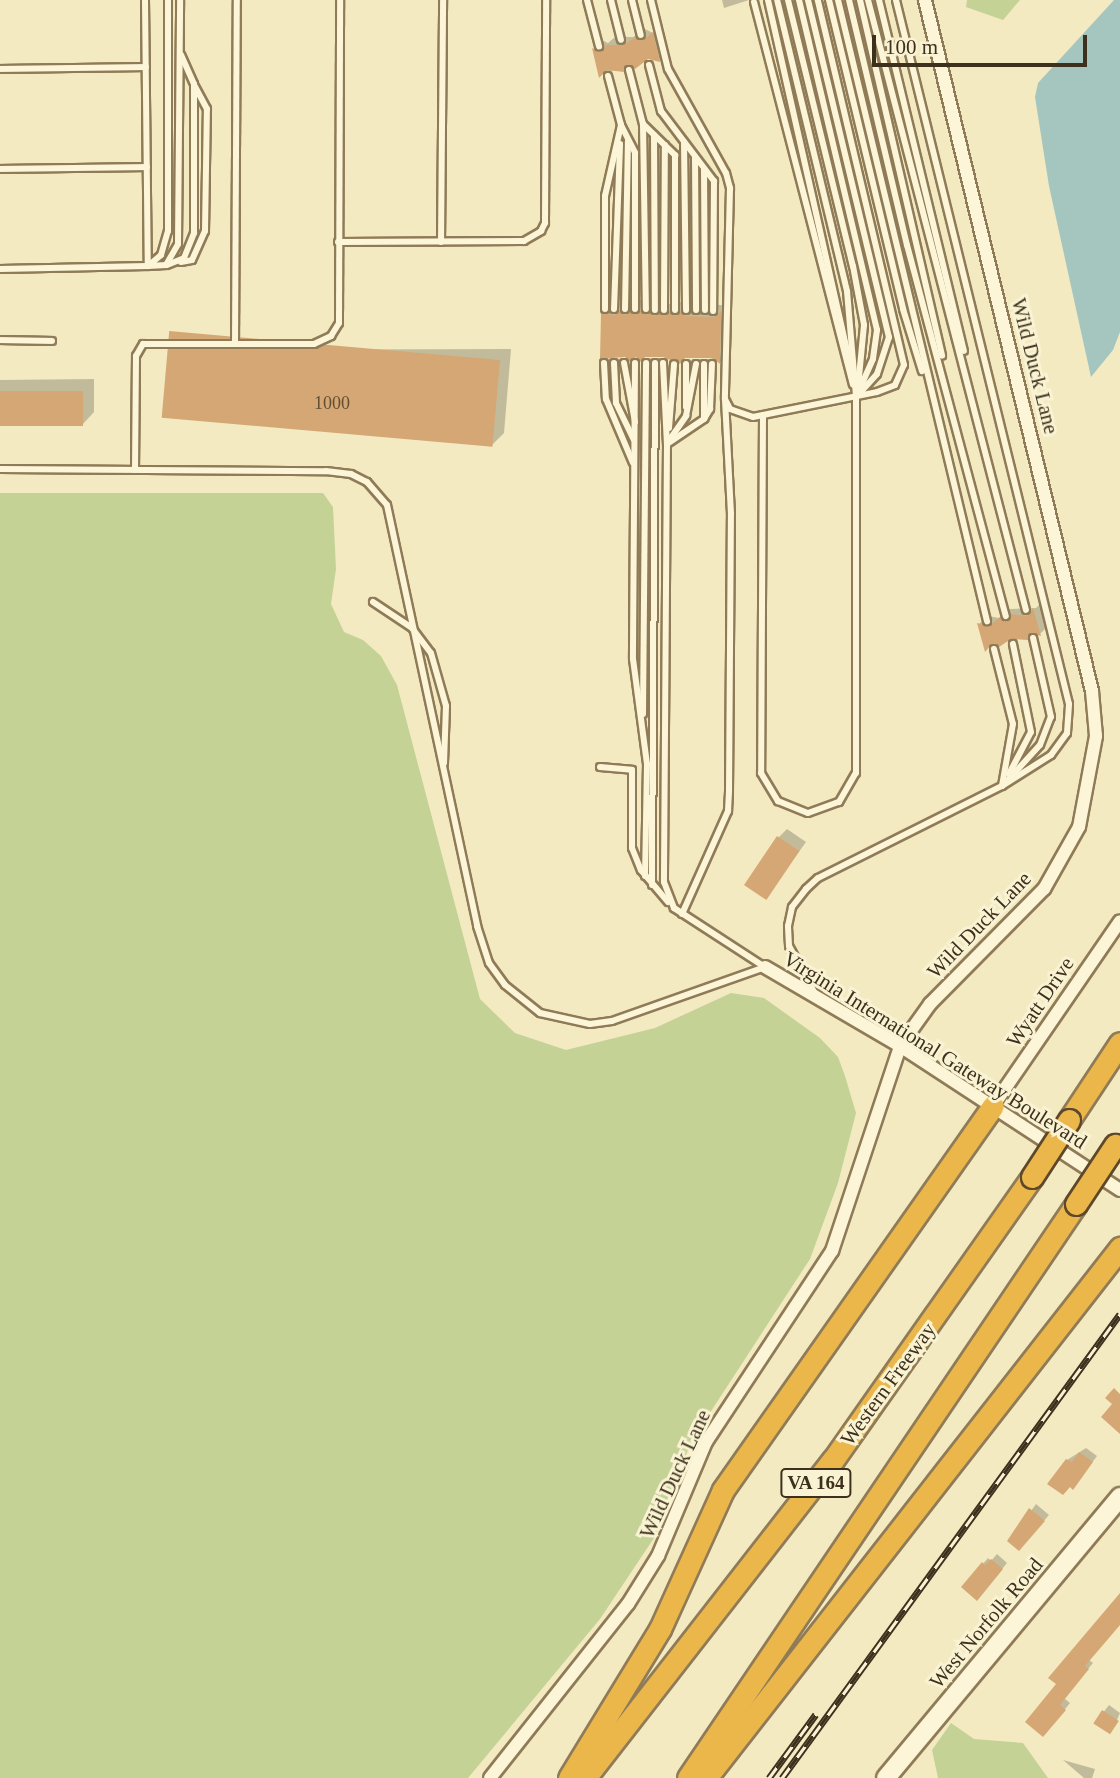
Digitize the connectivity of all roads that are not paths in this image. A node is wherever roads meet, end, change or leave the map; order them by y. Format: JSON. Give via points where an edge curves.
{"nodes":[{"id":1,"x":145,"y":0,"type":"edge"},
{"id":2,"x":168,"y":0,"type":"edge"},
{"id":3,"x":180,"y":0,"type":"edge"},
{"id":4,"x":237,"y":0,"type":"edge"},
{"id":5,"x":340,"y":0,"type":"edge"},
{"id":6,"x":443,"y":0,"type":"edge"},
{"id":7,"x":546,"y":0,"type":"edge"},
{"id":8,"x":587,"y":0,"type":"edge"},
{"id":9,"x":611,"y":0,"type":"edge"},
{"id":10,"x":632,"y":0,"type":"edge"},
{"id":11,"x":651,"y":0,"type":"edge"},
{"id":12,"x":768,"y":0,"type":"edge"},
{"id":13,"x":777,"y":0,"type":"edge"},
{"id":14,"x":788,"y":0,"type":"edge"},
{"id":15,"x":799,"y":0,"type":"edge"},
{"id":16,"x":808,"y":0,"type":"edge"},
{"id":17,"x":818,"y":0,"type":"edge"},
{"id":18,"x":829,"y":0,"type":"edge"},
{"id":19,"x":838,"y":0,"type":"edge"},
{"id":20,"x":849,"y":0,"type":"edge"},
{"id":21,"x":860,"y":0,"type":"edge"},
{"id":22,"x":868,"y":0,"type":"edge"},
{"id":23,"x":879,"y":0,"type":"edge"},
{"id":24,"x":896,"y":0,"type":"edge"},
{"id":25,"x":925,"y":0,"type":"edge"},
{"id":26,"x":754,"y":2,"type":"dead end"},
{"id":27,"x":641,"y":35,"type":"dead end"},
{"id":28,"x":621,"y":40,"type":"dead end"},
{"id":29,"x":599,"y":46,"type":"dead end"},
{"id":30,"x":180,"y":54,"type":"junction"},
{"id":31,"x":649,"y":65,"type":"dead end"},
{"id":32,"x":146,"y":67,"type":"junction"},
{"id":33,"x":0,"y":69,"type":"edge"},
{"id":34,"x":629,"y":70,"type":"dead end"},
{"id":35,"x":608,"y":76,"type":"dead end"},
{"id":36,"x":194,"y":84,"type":"junction"},
{"id":37,"x":643,"y":124,"type":"junction"},
{"id":38,"x":621,"y":125,"type":"junction"},
{"id":39,"x":654,"y":135,"type":"junction"},
{"id":40,"x":628,"y":139,"type":"junction"},
{"id":41,"x":684,"y":140,"type":"junction"},
{"id":42,"x":665,"y":145,"type":"junction"},
{"id":43,"x":695,"y":155,"type":"junction"},
{"id":44,"x":147,"y":167,"type":"junction"},
{"id":45,"x":704,"y":168,"type":"junction"},
{"id":46,"x":0,"y":169,"type":"edge"},
{"id":47,"x":338,"y":242,"type":"junction"},
{"id":48,"x":441,"y":242,"type":"junction"},
{"id":49,"x":179,"y":263,"type":"junction"},
{"id":50,"x":166,"y":265,"type":"junction"},
{"id":51,"x":148,"y":266,"type":"junction"},
{"id":52,"x":0,"y":269,"type":"edge"},
{"id":53,"x":605,"y":309,"type":"dead end"},
{"id":54,"x":614,"y":309,"type":"dead end"},
{"id":55,"x":625,"y":309,"type":"dead end"},
{"id":56,"x":635,"y":309,"type":"dead end"},
{"id":57,"x":646,"y":309,"type":"dead end"},
{"id":58,"x":656,"y":310,"type":"dead end"},
{"id":59,"x":664,"y":310,"type":"dead end"},
{"id":60,"x":675,"y":310,"type":"dead end"},
{"id":61,"x":686,"y":310,"type":"dead end"},
{"id":62,"x":696,"y":310,"type":"dead end"},
{"id":63,"x":705,"y":310,"type":"dead end"},
{"id":64,"x":713,"y":311,"type":"dead end"},
{"id":65,"x":0,"y":341,"type":"edge"},
{"id":66,"x":52,"y":341,"type":"dead end"},
{"id":67,"x":235,"y":344,"type":"junction"},
{"id":68,"x":604,"y":363,"type":"dead end"},
{"id":69,"x":614,"y":363,"type":"dead end"},
{"id":70,"x":624,"y":363,"type":"dead end"},
{"id":71,"x":635,"y":363,"type":"dead end"},
{"id":72,"x":646,"y":363,"type":"dead end"},
{"id":73,"x":655,"y":363,"type":"dead end"},
{"id":74,"x":663,"y":363,"type":"dead end"},
{"id":75,"x":674,"y":364,"type":"dead end"},
{"id":76,"x":686,"y":364,"type":"dead end"},
{"id":77,"x":856,"y":396,"type":"junction"},
{"id":78,"x":725,"y":399,"type":"junction"},
{"id":79,"x":974,"y":401,"type":"junction"},
{"id":80,"x":953,"y":409,"type":"junction"},
{"id":81,"x":762,"y":415,"type":"junction"},
{"id":82,"x":686,"y":416,"type":"junction"},
{"id":83,"x":936,"y":416,"type":"junction"},
{"id":84,"x":635,"y":423,"type":"junction"},
{"id":85,"x":635,"y":441,"type":"junction"},
{"id":86,"x":667,"y":444,"type":"junction"},
{"id":87,"x":635,"y":468,"type":"junction"},
{"id":88,"x":0,"y":470,"type":"edge"},
{"id":89,"x":135,"y":470,"type":"junction"},
{"id":90,"x":373,"y":602,"type":"dead end"},
{"id":91,"x":1026,"y":610,"type":"dead end"},
{"id":92,"x":1006,"y":616,"type":"dead end"},
{"id":93,"x":987,"y":621,"type":"dead end"},
{"id":94,"x":412,"y":628,"type":"junction"},
{"id":95,"x":1032,"y":638,"type":"dead end"},
{"id":96,"x":1013,"y":644,"type":"dead end"},
{"id":97,"x":994,"y":649,"type":"dead end"},
{"id":98,"x":643,"y":737,"type":"junction"},
{"id":99,"x":600,"y":767,"type":"dead end"},
{"id":100,"x":444,"y":775,"type":"junction"},
{"id":101,"x":1002,"y":786,"type":"junction"},
{"id":102,"x":645,"y":876,"type":"junction"},
{"id":103,"x":652,"y":885,"type":"junction"},
{"id":104,"x":674,"y":908,"type":"junction"},
{"id":105,"x":682,"y":914,"type":"junction"},
{"id":106,"x":1120,"y":921,"type":"edge"},
{"id":107,"x":765,"y":967,"type":"junction"},
{"id":108,"x":821,"y":1003,"type":"junction"},
{"id":109,"x":1120,"y":1043,"type":"edge"},
{"id":110,"x":900,"y":1046,"type":"junction"},
{"id":111,"x":993,"y":1106,"type":"junction"},
{"id":112,"x":1118,"y":1142,"type":"edge"},
{"id":113,"x":1120,"y":1190,"type":"edge"},
{"id":114,"x":1120,"y":1248,"type":"edge"},
{"id":115,"x":1120,"y":1497,"type":"edge"},
{"id":116,"x":490,"y":1778,"type":"edge"},
{"id":117,"x":569,"y":1778,"type":"edge"},
{"id":118,"x":585,"y":1778,"type":"edge"},
{"id":119,"x":688,"y":1778,"type":"edge"},
{"id":120,"x":706,"y":1778,"type":"edge"},
{"id":121,"x":886,"y":1778,"type":"edge"}],
"edges":[{"from":1,"to":32,"type":"lane"},
{"from":2,"to":51,"type":"lane","via":[[168,231],[161,255]]},
{"from":3,"to":30,"type":"lane"},
{"from":4,"to":67,"type":"lane"},
{"from":5,"to":47,"type":"lane"},
{"from":6,"to":48,"type":"lane"},
{"from":7,"to":48,"type":"lane","via":[[545,223],[524,242]]},
{"from":8,"to":29,"type":"lane"},
{"from":9,"to":28,"type":"lane"},
{"from":10,"to":27,"type":"lane"},
{"from":11,"to":78,"type":"lane","via":[[668,69],[718,156],[730,188]]},
{"from":12,"to":77,"type":"lane","via":[[821,217]]},
{"from":13,"to":77,"type":"lane","via":[[846,291]]},
{"from":14,"to":77,"type":"lane","via":[[864,325]]},
{"from":15,"to":77,"type":"lane","via":[[877,330],[873,359]]},
{"from":16,"to":77,"type":"lane","via":[[890,337],[877,374]]},
{"from":17,"to":77,"type":"lane","via":[[904,365],[895,385]]},
{"from":18,"to":83,"type":"lane","via":[[903,309]]},
{"from":19,"to":83,"type":"lane"},
{"from":20,"to":80,"type":"lane","via":[[907,245]]},
{"from":21,"to":80,"type":"lane"},
{"from":22,"to":79,"type":"lane"},
{"from":23,"to":79,"type":"lane","via":[[939,234]]},
{"from":24,"to":101,"type":"lane","via":[[1069,704],[1066,733],[1059,747]]},
{"from":25,"to":110,"type":"street","name":"Wild Duck Lane","via":[[1074,603],[1096,736],[1079,827],[1044,889],[930,1004]]},
{"from":26,"to":77,"type":"lane","via":[[833,322]]},
{"from":30,"to":36,"type":"lane"},
{"from":30,"to":50,"type":"lane","via":[[180,232]]},
{"from":31,"to":41,"type":"lane","via":[[661,111]]},
{"from":32,"to":33,"type":"lane"},
{"from":32,"to":44,"type":"lane"},
{"from":34,"to":37,"type":"lane"},
{"from":35,"to":38,"type":"lane"},
{"from":36,"to":49,"type":"lane","via":[[194,233]]},
{"from":36,"to":49,"type":"lane","via":[[207,109],[205,231],[192,260]]},
{"from":37,"to":39,"type":"lane"},
{"from":37,"to":57,"type":"lane"},
{"from":38,"to":40,"type":"lane"},
{"from":38,"to":53,"type":"lane","via":[[605,196]]},
{"from":38,"to":54,"type":"lane"},
{"from":39,"to":42,"type":"lane"},
{"from":39,"to":58,"type":"lane"},
{"from":40,"to":55,"type":"lane"},
{"from":40,"to":56,"type":"lane","via":[[635,153]]},
{"from":41,"to":43,"type":"lane"},
{"from":41,"to":61,"type":"lane"},
{"from":42,"to":59,"type":"lane"},
{"from":42,"to":60,"type":"lane","via":[[675,155]]},
{"from":43,"to":45,"type":"lane"},
{"from":43,"to":62,"type":"lane"},
{"from":44,"to":46,"type":"lane"},
{"from":44,"to":51,"type":"lane"},
{"from":45,"to":63,"type":"lane"},
{"from":45,"to":64,"type":"lane","via":[[714,181]]},
{"from":47,"to":48,"type":"lane"},
{"from":47,"to":67,"type":"lane","via":[[339,323],[331,336],[314,344]]},
{"from":49,"to":50,"type":"lane"},
{"from":50,"to":51,"type":"lane"},
{"from":51,"to":52,"type":"lane"},
{"from":65,"to":66,"type":"lane"},
{"from":67,"to":89,"type":"lane","via":[[150,343],[138,350]]},
{"from":68,"to":87,"type":"lane","via":[[606,399]]},
{"from":69,"to":85,"type":"lane","via":[[616,402]]},
{"from":70,"to":84,"type":"lane","via":[[625,391]]},
{"from":71,"to":84,"type":"lane"},
{"from":72,"to":98,"type":"lane"},
{"from":73,"to":103,"type":"lane"},
{"from":74,"to":86,"type":"lane"},
{"from":75,"to":86,"type":"lane"},
{"from":76,"to":82,"type":"lane"},
{"from":77,"to":81,"type":"lane"},
{"from":77,"to":81,"type":"lane","via":[[856,774],[839,802],[808,813],[778,802],[761,773]]},
{"from":78,"to":81,"type":"lane","via":[[730,409],[743,415]]},
{"from":78,"to":105,"type":"lane","via":[[731,514],[729,791],[727,811]]},
{"from":79,"to":91,"type":"lane"},
{"from":80,"to":92,"type":"lane"},
{"from":82,"to":86,"type":"lane"},
{"from":82,"to":86,"type":"lane","via":[[704,364],[710,408],[704,419]]},
{"from":83,"to":93,"type":"lane"},
{"from":84,"to":85,"type":"lane"},
{"from":85,"to":87,"type":"lane"},
{"from":86,"to":104,"type":"lane","via":[[664,882]]},
{"from":87,"to":98,"type":"lane","via":[[633,659]]},
{"from":88,"to":89,"type":"lane"},
{"from":89,"to":94,"type":"lane","via":[[326,471],[351,474],[367,482],[387,505]]},
{"from":90,"to":94,"type":"lane"},
{"from":94,"to":100,"type":"lane"},
{"from":94,"to":100,"type":"lane","via":[[431,653],[446,706]]},
{"from":95,"to":101,"type":"lane","via":[[1051,717],[1048,733]]},
{"from":96,"to":101,"type":"lane","via":[[1031,732]]},
{"from":97,"to":101,"type":"lane","via":[[1013,724]]},
{"from":98,"to":102,"type":"lane"},
{"from":99,"to":102,"type":"lane","via":[[632,770],[632,848]]},
{"from":100,"to":107,"type":"lane","via":[[489,963],[505,985],[540,1013],[590,1024],[612,1021]]},
{"from":101,"to":108,"type":"lane","via":[[818,878],[806,889],[792,907],[789,946]]},
{"from":102,"to":103,"type":"lane"},
{"from":103,"to":104,"type":"lane"},
{"from":104,"to":105,"type":"lane"},
{"from":105,"to":107,"type":"lane"},
{"from":106,"to":111,"type":"street","name":"Wyatt Drive"},
{"from":107,"to":108,"type":"street","name":"Virginia International Gateway Boulevard"},
{"from":108,"to":110,"type":"street","name":"Virginia International Gateway Boulevard"},
{"from":109,"to":118,"type":"highway","name":"Western Freeway","number":"VA 164","bridge":true,"via":[[833,1460]]},
{"from":110,"to":111,"type":"street","name":"Virginia International Gateway Boulevard"},
{"from":110,"to":116,"type":"street","name":"Wild Duck Lane","via":[[832,1251],[706,1442],[658,1556],[628,1604]]},
{"from":111,"to":113,"type":"street","name":"Virginia International Gateway Boulevard"},
{"from":111,"to":117,"type":"highway","via":[[723,1490],[660,1629]]},
{"from":112,"to":119,"type":"highway","number":"VA 164","bridge":true},
{"from":114,"to":120,"type":"highway"},
{"from":115,"to":121,"type":"street","name":"West Norfolk Road"}]}
